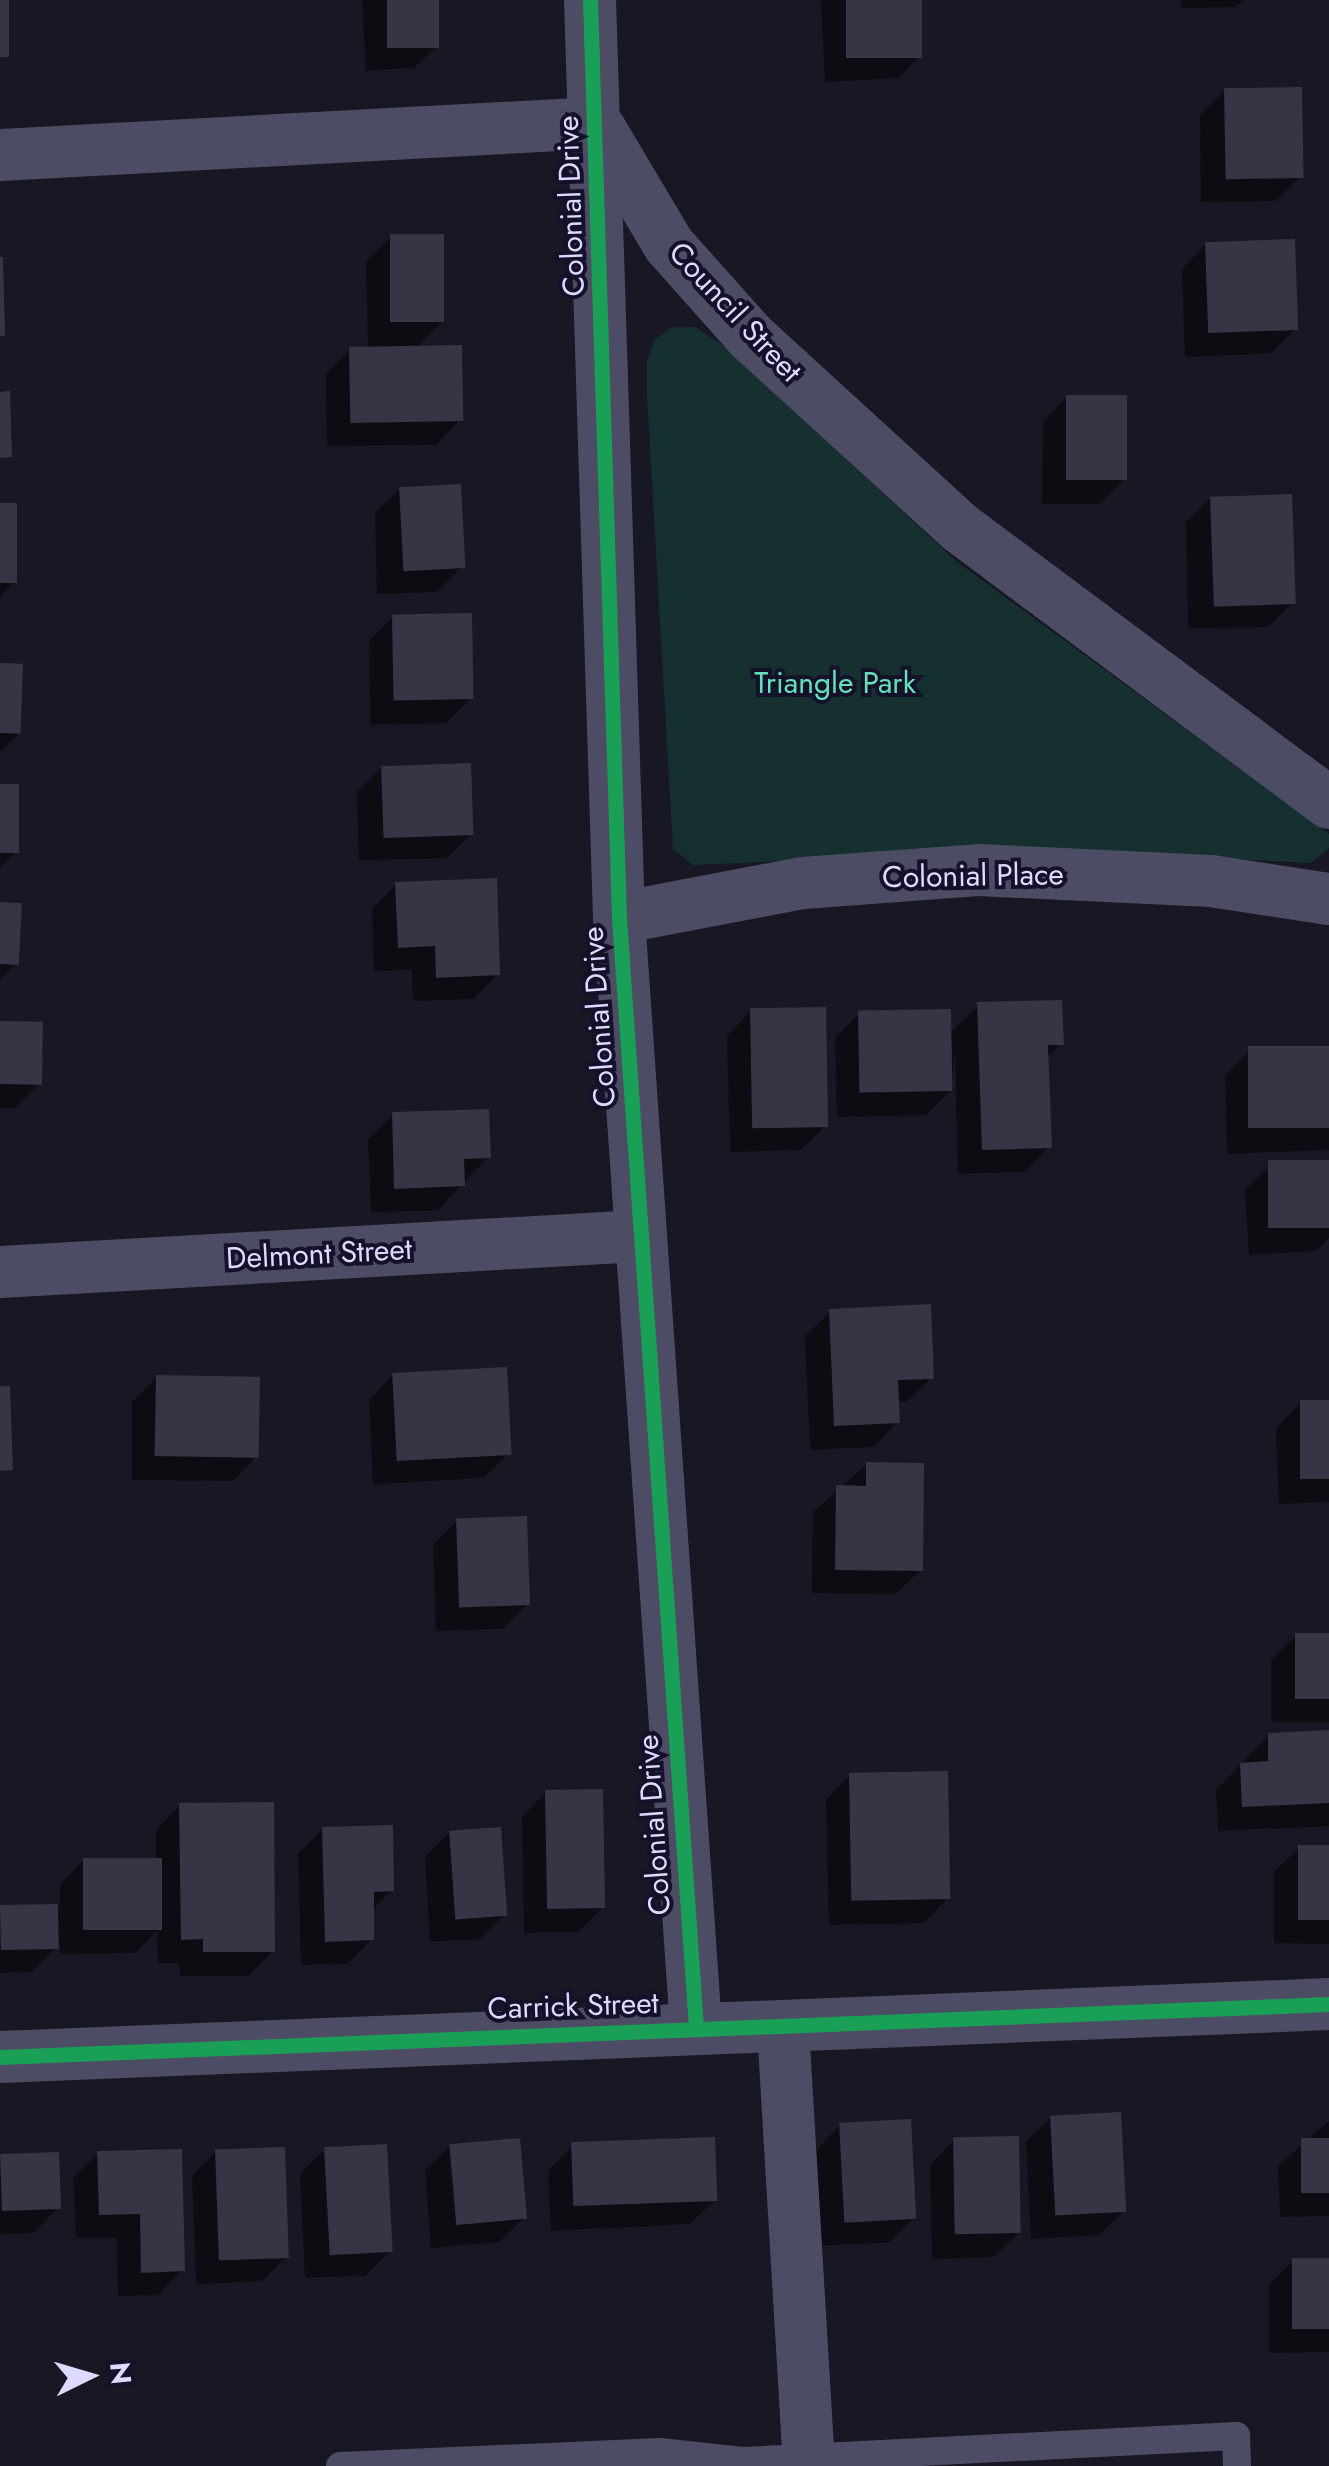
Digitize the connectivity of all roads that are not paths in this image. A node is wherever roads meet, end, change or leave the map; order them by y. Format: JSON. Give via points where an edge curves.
{"nodes":[{"id":1,"x":590,"y":0,"type":"edge"},
{"id":2,"x":596,"y":124,"type":"junction"},
{"id":3,"x":0,"y":155,"type":"edge"},
{"id":4,"x":1329,"y":803,"type":"edge"},
{"id":5,"x":1329,"y":899,"type":"edge"},
{"id":6,"x":620,"y":918,"type":"junction"},
{"id":7,"x":639,"y":1236,"type":"junction"},
{"id":8,"x":0,"y":1272,"type":"edge"},
{"id":9,"x":1329,"y":2004,"type":"edge"},
{"id":10,"x":696,"y":2028,"type":"junction"},
{"id":11,"x":783,"y":2028,"type":"junction"},
{"id":12,"x":0,"y":2057,"type":"edge"},
{"id":13,"x":808,"y":2462,"type":"edge"},
{"id":14,"x":340,"y":2466,"type":"edge"},
{"id":15,"x":1237,"y":2466,"type":"edge"}],
"edges":[{"from":1,"to":2,"type":"street","name":"Colonial Drive"},
{"from":2,"to":3,"type":"street"},
{"from":2,"to":4,"type":"street","name":"Council Street","via":[[669,246],[750,336],[958,527]]},
{"from":2,"to":6,"type":"street","name":"Colonial Drive"},
{"from":5,"to":6,"type":"street","name":"Colonial Place","via":[[1212,881],[978,870],[803,883]]},
{"from":6,"to":7,"type":"street","name":"Colonial Drive"},
{"from":7,"to":8,"type":"street","name":"Delmont Street"},
{"from":7,"to":10,"type":"street","name":"Colonial Drive"},
{"from":9,"to":11,"type":"street","name":"Carrick Street"},
{"from":10,"to":11,"type":"street","name":"Carrick Street"},
{"from":10,"to":12,"type":"street","name":"Carrick Street"},
{"from":11,"to":13,"type":"street"},
{"from":13,"to":14,"type":"lane","via":[[660,2452]]},
{"from":13,"to":15,"type":"lane","via":[[1236,2436]]}]}
